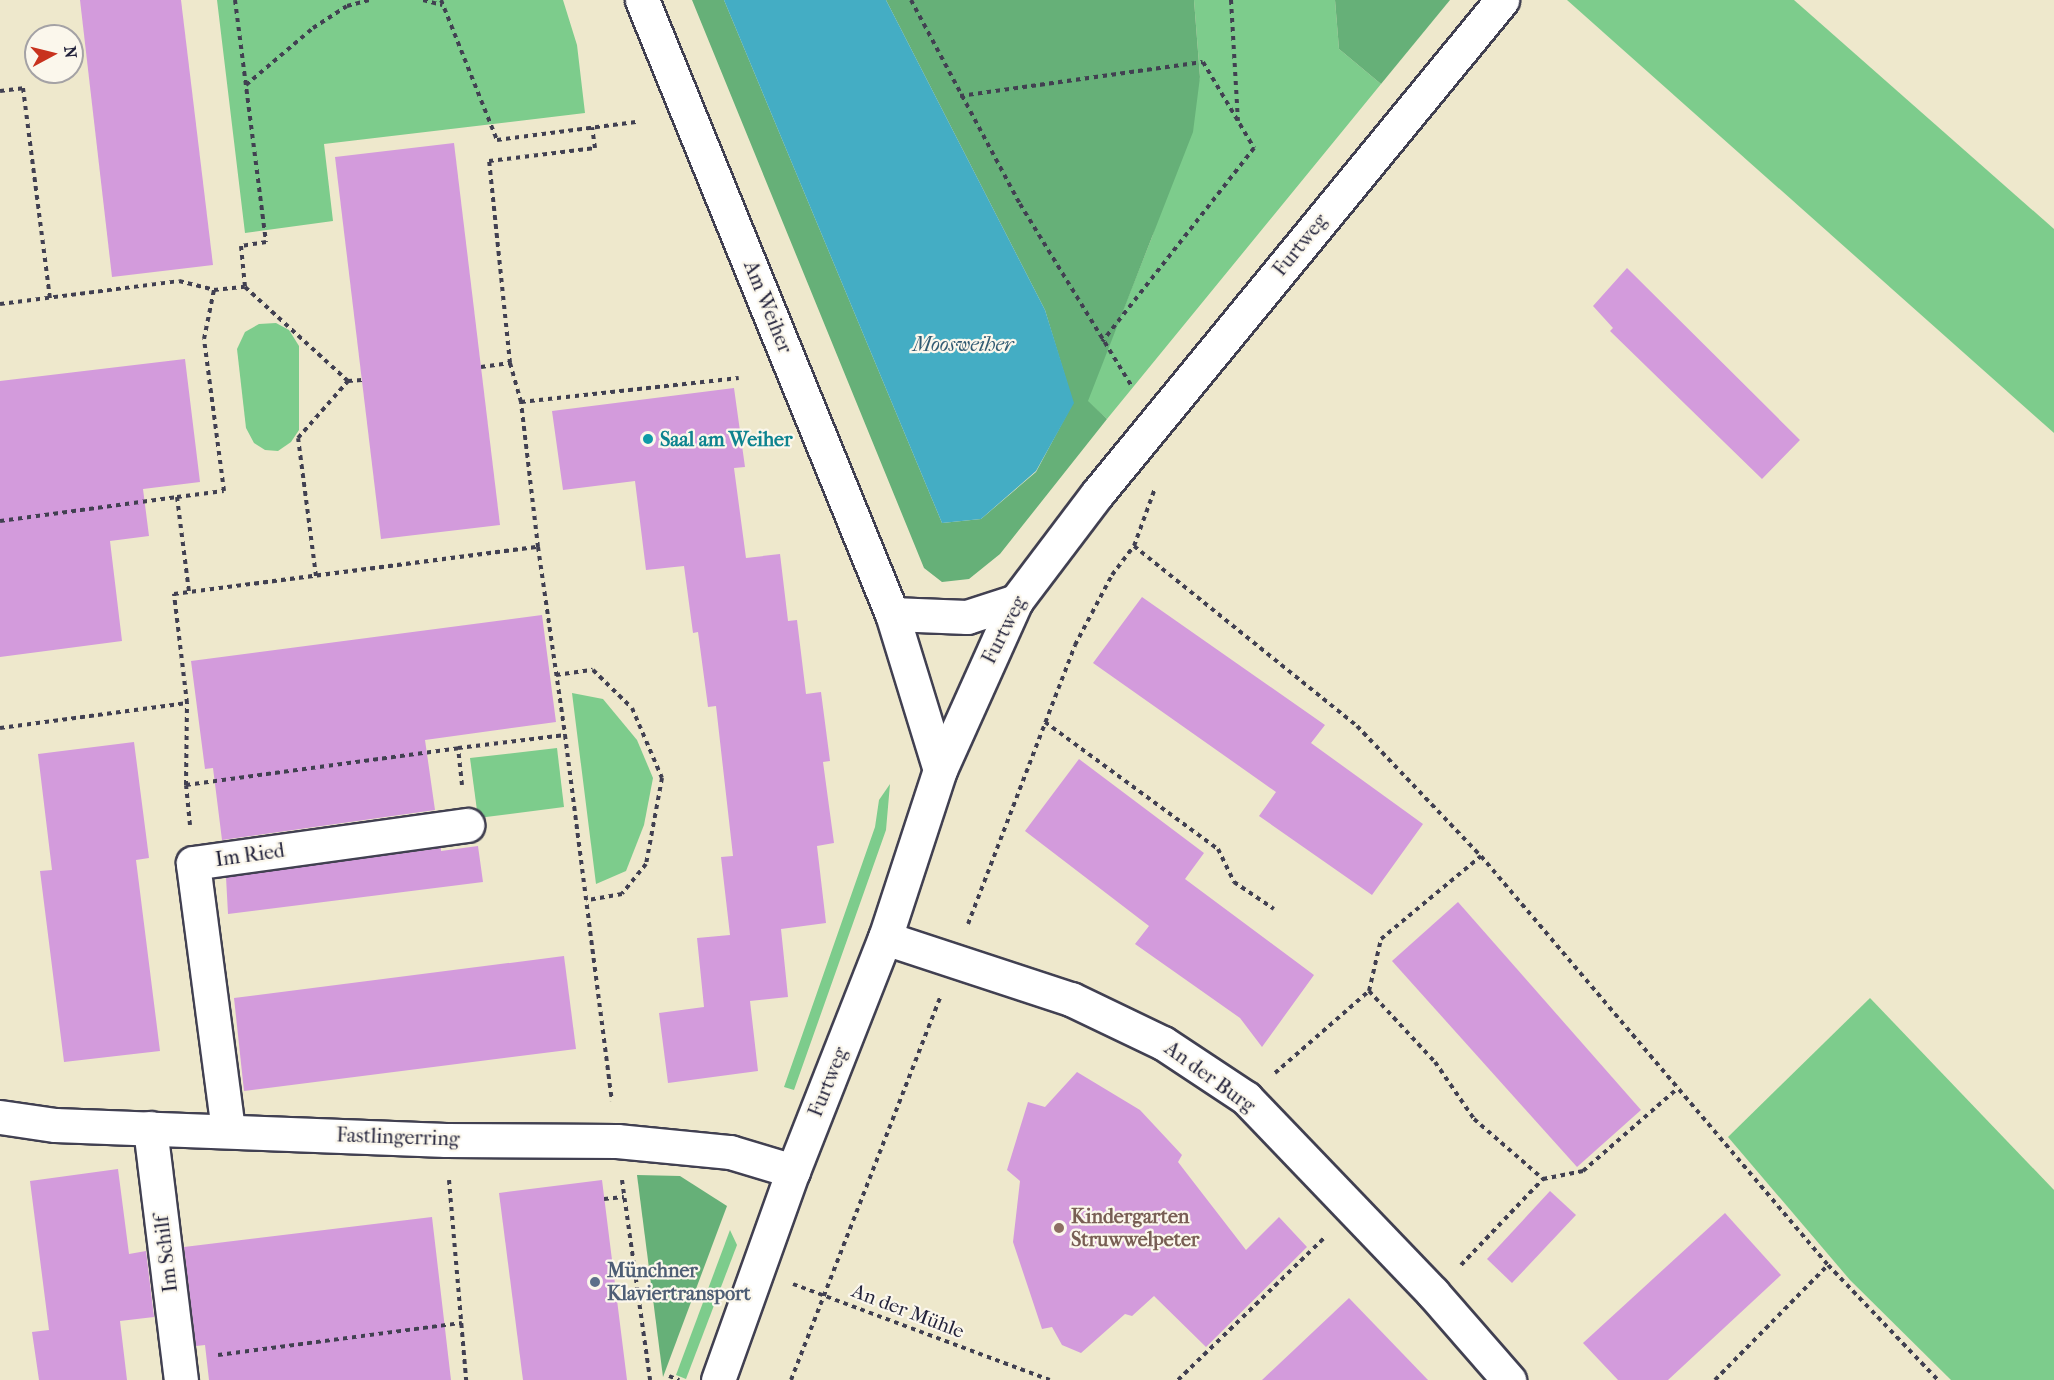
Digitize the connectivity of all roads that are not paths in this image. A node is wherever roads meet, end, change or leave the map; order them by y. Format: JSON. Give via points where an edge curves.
{"nodes":[{"id":1,"x":642,"y":0,"type":"edge"},
{"id":2,"x":1502,"y":0,"type":"edge"},
{"id":3,"x":1016,"y":601,"type":"junction"},
{"id":4,"x":892,"y":614,"type":"junction"},
{"id":5,"x":940,"y":770,"type":"junction"},
{"id":6,"x":467,"y":825,"type":"road end"},
{"id":7,"x":885,"y":938,"type":"junction"},
{"id":8,"x":0,"y":1117,"type":"edge"},
{"id":9,"x":150,"y":1128,"type":"junction"},
{"id":10,"x":228,"y":1130,"type":"junction"},
{"id":11,"x":794,"y":1171,"type":"junction"},
{"id":12,"x":180,"y":1370,"type":"edge"},
{"id":13,"x":718,"y":1380,"type":"edge"},
{"id":14,"x":1509,"y":1380,"type":"edge"}],
"edges":[{"from":1,"to":4,"type":"street","name":"Am Weiher"},
{"from":2,"to":3,"type":"street","name":"Furtweg","via":[[1160,417]]},
{"from":3,"to":4,"type":"street","via":[[967,617]]},
{"from":3,"to":5,"type":"street","name":"Furtweg"},
{"from":4,"to":5,"type":"street","name":"Am Weiher"},
{"from":5,"to":7,"type":"street","name":"Furtweg"},
{"from":6,"to":10,"type":"street","name":"Im Ried","via":[[193,863]]},
{"from":7,"to":11,"type":"street","name":"Furtweg"},
{"from":7,"to":14,"type":"street","name":"An der Burg","via":[[1071,999],[1153,1038],[1246,1098],[1433,1293]]},
{"from":8,"to":9,"type":"street","name":"Fastlingerring","via":[[55,1125]]},
{"from":9,"to":10,"type":"street","name":"Fastlingerring"},
{"from":9,"to":12,"type":"street","name":"Im Schilf"},
{"from":10,"to":11,"type":"street","name":"Fastlingerring","via":[[446,1140],[617,1141],[730,1152]]},
{"from":11,"to":13,"type":"street","name":"Furtweg"}]}
